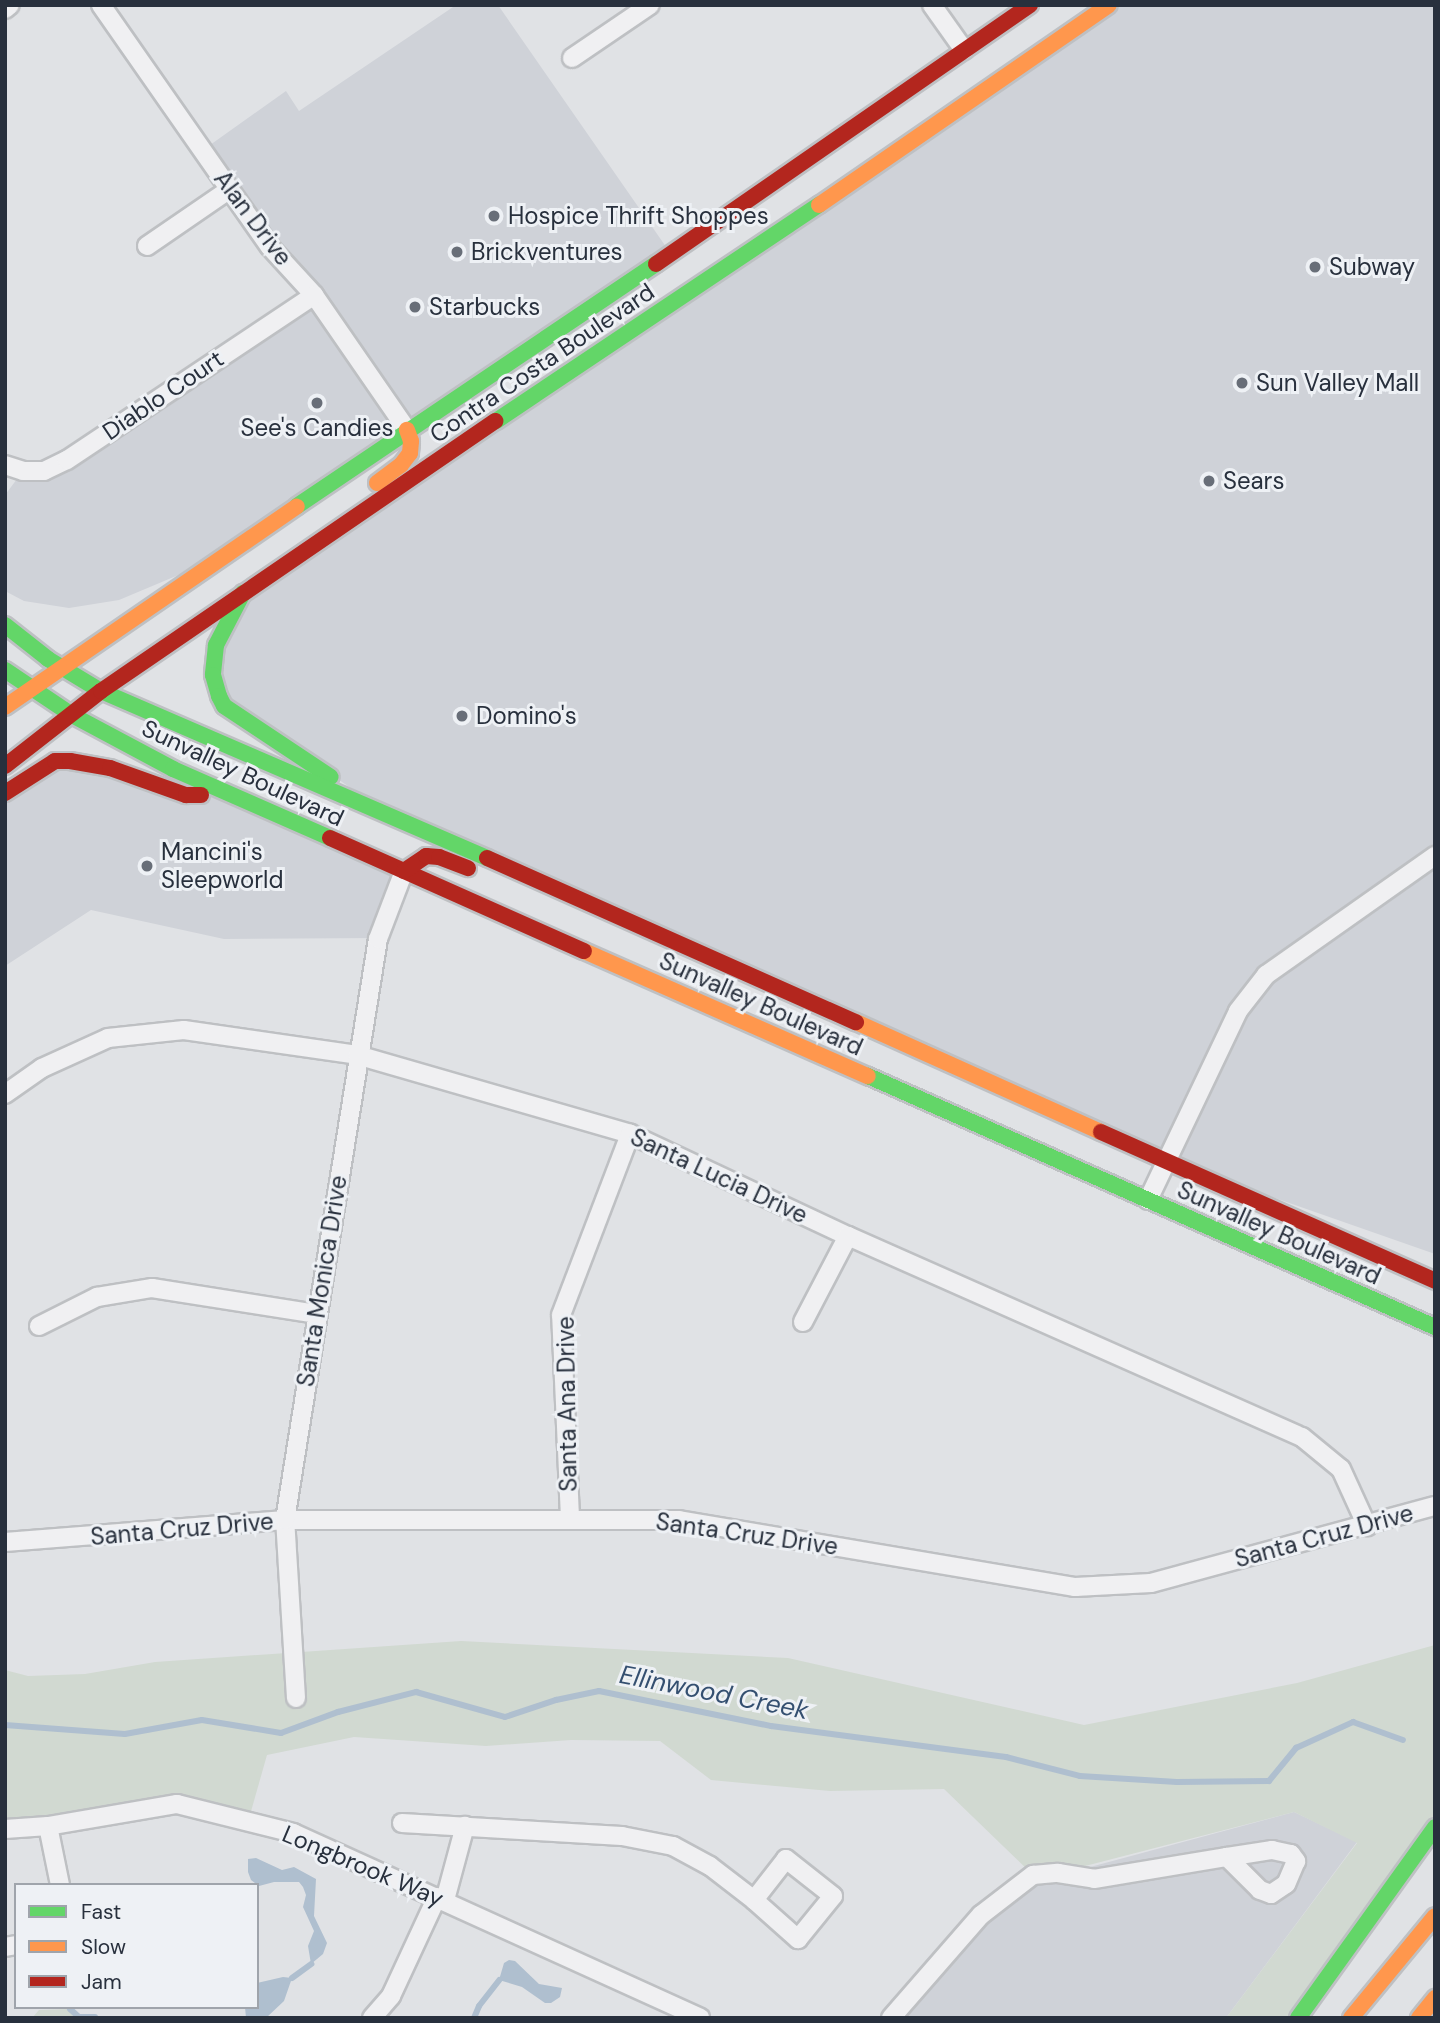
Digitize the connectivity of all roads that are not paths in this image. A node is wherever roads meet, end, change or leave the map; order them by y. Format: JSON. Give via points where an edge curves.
{"nodes":[{"id":1,"x":10,"y":5,"type":"edge"},
{"id":2,"x":101,"y":5,"type":"edge"},
{"id":3,"x":650,"y":5,"type":"edge"},
{"id":4,"x":932,"y":5,"type":"edge"},
{"id":5,"x":1030,"y":5,"type":"edge"},
{"id":6,"x":1109,"y":5,"type":"edge"},
{"id":7,"x":5,"y":9,"type":"edge"},
{"id":8,"x":964,"y":50,"type":"junction"},
{"id":9,"x":572,"y":58,"type":"dead end"},
{"id":10,"x":230,"y":189,"type":"junction"},
{"id":11,"x":147,"y":246,"type":"dead end"},
{"id":12,"x":314,"y":295,"type":"junction"},
{"id":13,"x":407,"y":430,"type":"junction"},
{"id":14,"x":5,"y":465,"type":"edge"},
{"id":15,"x":331,"y":532,"type":"junction"},
{"id":16,"x":243,"y":593,"type":"junction"},
{"id":17,"x":5,"y":625,"type":"edge"},
{"id":18,"x":63,"y":668,"type":"junction"},
{"id":19,"x":5,"y":670,"type":"edge"},
{"id":20,"x":32,"y":690,"type":"junction"},
{"id":21,"x":101,"y":691,"type":"junction"},
{"id":22,"x":5,"y":707,"type":"edge"},
{"id":23,"x":72,"y":715,"type":"junction"},
{"id":24,"x":5,"y":766,"type":"edge"},
{"id":25,"x":5,"y":793,"type":"edge"},
{"id":26,"x":234,"y":796,"type":"junction"},
{"id":27,"x":395,"y":819,"type":"junction"},
{"id":28,"x":1435,"y":856,"type":"edge"},
{"id":29,"x":404,"y":872,"type":"junction"},
{"id":30,"x":487,"y":877,"type":"dead end"},
{"id":31,"x":565,"y":893,"type":"junction"},
{"id":32,"x":537,"y":898,"type":"dead end"},
{"id":33,"x":357,"y":1055,"type":"junction"},
{"id":34,"x":5,"y":1094,"type":"edge"},
{"id":35,"x":631,"y":1134,"type":"junction"},
{"id":36,"x":1166,"y":1160,"type":"junction"},
{"id":37,"x":1148,"y":1200,"type":"junction"},
{"id":38,"x":848,"y":1236,"type":"junction"},
{"id":39,"x":1435,"y":1281,"type":"edge"},
{"id":40,"x":316,"y":1314,"type":"junction"},
{"id":41,"x":803,"y":1322,"type":"dead end"},
{"id":42,"x":39,"y":1326,"type":"dead end"},
{"id":43,"x":1435,"y":1327,"type":"edge"},
{"id":44,"x":1435,"y":1506,"type":"edge"},
{"id":45,"x":570,"y":1518,"type":"junction"},
{"id":46,"x":285,"y":1520,"type":"junction"},
{"id":47,"x":1367,"y":1526,"type":"junction"},
{"id":48,"x":5,"y":1542,"type":"edge"},
{"id":49,"x":296,"y":1698,"type":"dead end"},
{"id":50,"x":402,"y":1823,"type":"dead end"},
{"id":51,"x":48,"y":1826,"type":"junction"},
{"id":52,"x":465,"y":1826,"type":"junction"},
{"id":53,"x":1435,"y":1827,"type":"edge"},
{"id":54,"x":5,"y":1829,"type":"edge"},
{"id":55,"x":1227,"y":1857,"type":"dead end"},
{"id":56,"x":60,"y":1883,"type":"edge"},
{"id":57,"x":441,"y":1899,"type":"junction"},
{"id":58,"x":754,"y":1900,"type":"junction"},
{"id":59,"x":1435,"y":1916,"type":"edge"},
{"id":60,"x":1435,"y":1998,"type":"edge"},
{"id":61,"x":372,"y":2018,"type":"edge"},
{"id":62,"x":700,"y":2018,"type":"edge"},
{"id":63,"x":891,"y":2018,"type":"edge"},
{"id":64,"x":1298,"y":2018,"type":"edge"},
{"id":65,"x":1351,"y":2018,"type":"edge"},
{"id":66,"x":1419,"y":2018,"type":"edge"}],
"edges":[{"from":1,"to":7,"type":"street"},
{"from":2,"to":10,"type":"street","name":"Alan Drive"},
{"from":3,"to":9,"type":"street"},
{"from":4,"to":8,"type":"street"},
{"from":5,"to":8,"type":"main road","name":"Contra Costa Boulevard"},
{"from":6,"to":15,"type":"main road","name":"Contra Costa Boulevard"},
{"from":8,"to":13,"type":"main road","name":"Contra Costa Boulevard","via":[[771,187]]},
{"from":10,"to":11,"type":"street"},
{"from":10,"to":12,"type":"street","name":"Alan Drive","via":[[270,247]]},
{"from":12,"to":13,"type":"street","name":"Alan Drive"},
{"from":12,"to":14,"type":"street","name":"Diablo Court","via":[[67,460],[44,471]]},
{"from":13,"to":15,"type":"main road","via":[[410,453],[401,465],[353,500]]},
{"from":13,"to":18,"type":"main road","name":"Contra Costa Boulevard"},
{"from":15,"to":16,"type":"main road","name":"Contra Costa Boulevard"},
{"from":16,"to":21,"type":"main road","name":"Contra Costa Boulevard"},
{"from":16,"to":27,"type":"main road","via":[[216,645],[214,675],[224,706]]},
{"from":17,"to":18,"type":"main road","name":"Sunvalley Boulevard"},
{"from":18,"to":20,"type":"main road","name":"Contra Costa Boulevard"},
{"from":18,"to":21,"type":"main road","name":"Sunvalley Boulevard"},
{"from":19,"to":20,"type":"main road","name":"Sunvalley Boulevard"},
{"from":20,"to":22,"type":"main road","name":"Contra Costa Boulevard"},
{"from":20,"to":23,"type":"main road","name":"Sunvalley Boulevard"},
{"from":21,"to":23,"type":"main road","name":"Contra Costa Boulevard"},
{"from":21,"to":27,"type":"main road","name":"Sunvalley Boulevard"},
{"from":23,"to":24,"type":"main road","name":"Contra Costa Boulevard"},
{"from":23,"to":26,"type":"main road","name":"Sunvalley Boulevard"},
{"from":25,"to":26,"type":"main road","via":[[55,761],[70,761],[110,768],[186,795]]},
{"from":26,"to":29,"type":"main road","name":"Sunvalley Boulevard"},
{"from":27,"to":31,"type":"main road","name":"Sunvalley Boulevard"},
{"from":28,"to":36,"type":"street","via":[[1266,975],[1238,1011]]},
{"from":29,"to":30,"type":"main road","via":[[426,856]]},
{"from":29,"to":33,"type":"street","name":"Santa Monica Drive","via":[[378,939]]},
{"from":29,"to":37,"type":"main road","name":"Sunvalley Boulevard"},
{"from":31,"to":32,"type":"main road","via":[[548,901]]},
{"from":31,"to":36,"type":"main road","name":"Sunvalley Boulevard"},
{"from":33,"to":34,"type":"street","name":"Santa Lucia Drive","via":[[184,1030],[108,1038],[42,1068]]},
{"from":33,"to":35,"type":"street","name":"Santa Lucia Drive"},
{"from":33,"to":40,"type":"street","name":"Santa Monica Drive"},
{"from":35,"to":38,"type":"street","name":"Santa Lucia Drive"},
{"from":35,"to":45,"type":"street","name":"Santa Ana Drive","via":[[562,1315]]},
{"from":36,"to":37,"type":"street"},
{"from":36,"to":39,"type":"main road","name":"Sunvalley Boulevard"},
{"from":37,"to":43,"type":"main road","name":"Sunvalley Boulevard"},
{"from":38,"to":41,"type":"street"},
{"from":38,"to":47,"type":"street","name":"Santa Lucia Drive","via":[[1302,1437],[1341,1469]]},
{"from":40,"to":42,"type":"street","via":[[152,1288],[97,1297]]},
{"from":40,"to":46,"type":"street","name":"Santa Monica Drive"},
{"from":44,"to":47,"type":"street","name":"Santa Cruz Drive"},
{"from":45,"to":46,"type":"street","name":"Santa Cruz Drive"},
{"from":45,"to":47,"type":"street","name":"Santa Cruz Drive","via":[[679,1520],[1075,1587],[1151,1583]]},
{"from":46,"to":48,"type":"street","name":"Santa Cruz Drive"},
{"from":46,"to":49,"type":"street","name":"Santa Monica Drive"},
{"from":50,"to":52,"type":"street"},
{"from":51,"to":54,"type":"street","name":"Longbrook Way"},
{"from":51,"to":56,"type":"street"},
{"from":51,"to":57,"type":"street","name":"Longbrook Way","via":[[177,1804],[293,1833]]},
{"from":52,"to":57,"type":"street"},
{"from":52,"to":58,"type":"street","via":[[622,1836],[673,1846],[710,1866]]},
{"from":53,"to":64,"type":"main road"},
{"from":55,"to":63,"type":"street","via":[[1094,1879],[1033,1875],[981,1915]]},
{"from":57,"to":61,"type":"street","via":[[391,1996]]},
{"from":57,"to":62,"type":"street","name":"Longbrook Way"},
{"from":58,"to":58,"type":"street","via":[[786,1859],[833,1896],[798,1940]]},
{"from":59,"to":65,"type":"main road"},
{"from":60,"to":66,"type":"main road"}]}
